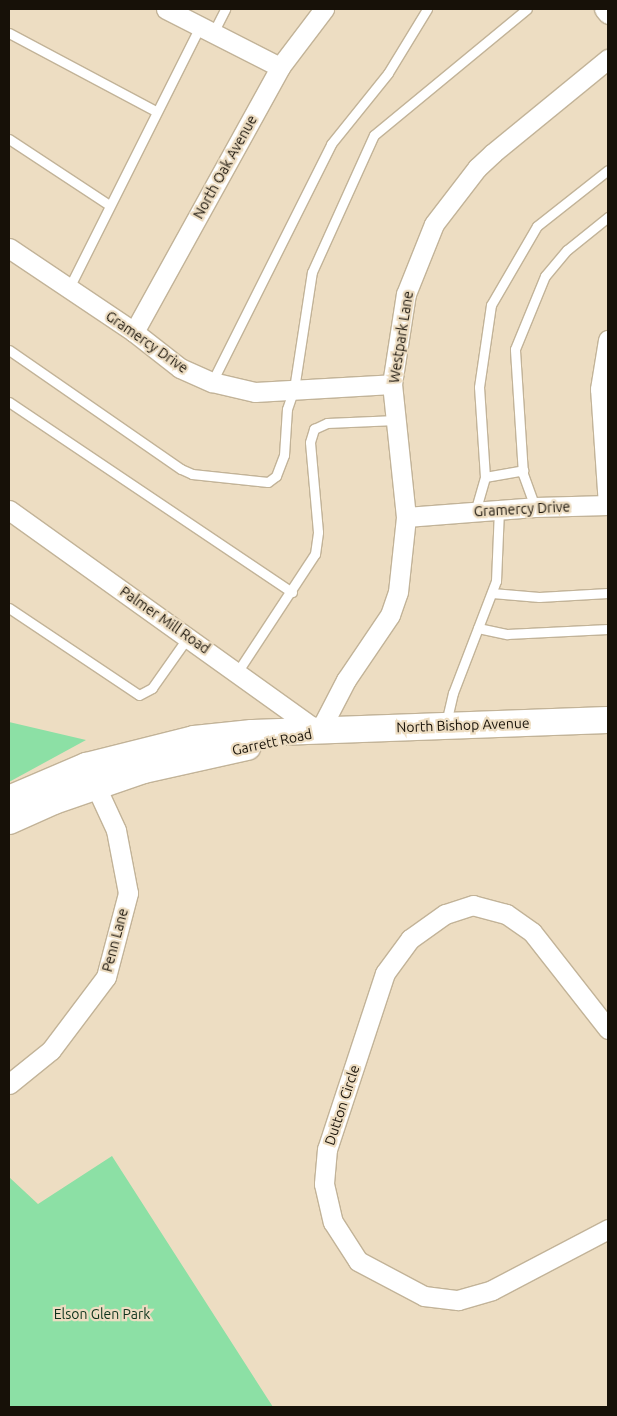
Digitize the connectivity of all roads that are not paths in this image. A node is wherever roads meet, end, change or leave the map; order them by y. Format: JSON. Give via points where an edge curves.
{"nodes":[{"id":1,"x":166,"y":9,"type":"edge"},
{"id":2,"x":225,"y":9,"type":"edge"},
{"id":3,"x":324,"y":9,"type":"edge"},
{"id":4,"x":427,"y":9,"type":"edge"},
{"id":5,"x":528,"y":9,"type":"edge"},
{"id":6,"x":604,"y":9,"type":"edge"},
{"id":7,"x":608,"y":14,"type":"edge"},
{"id":8,"x":206,"y":29,"type":"junction"},
{"id":9,"x":9,"y":33,"type":"edge"},
{"id":10,"x":608,"y":59,"type":"edge"},
{"id":11,"x":280,"y":67,"type":"junction"},
{"id":12,"x":156,"y":111,"type":"junction"},
{"id":13,"x":9,"y":139,"type":"edge"},
{"id":14,"x":608,"y":170,"type":"edge"},
{"id":15,"x":109,"y":205,"type":"junction"},
{"id":16,"x":608,"y":217,"type":"edge"},
{"id":17,"x":9,"y":248,"type":"edge"},
{"id":18,"x":69,"y":288,"type":"junction"},
{"id":19,"x":134,"y":332,"type":"junction"},
{"id":20,"x":608,"y":340,"type":"edge"},
{"id":21,"x":9,"y":350,"type":"edge"},
{"id":22,"x":212,"y":382,"type":"junction"},
{"id":23,"x":392,"y":384,"type":"junction"},
{"id":24,"x":293,"y":391,"type":"junction"},
{"id":25,"x":9,"y":402,"type":"edge"},
{"id":26,"x":396,"y":420,"type":"junction"},
{"id":27,"x":523,"y":470,"type":"junction"},
{"id":28,"x":485,"y":477,"type":"junction"},
{"id":29,"x":608,"y":505,"type":"edge"},
{"id":30,"x":535,"y":507,"type":"junction"},
{"id":31,"x":9,"y":510,"type":"edge"},
{"id":32,"x":499,"y":510,"type":"junction"},
{"id":33,"x":475,"y":512,"type":"junction"},
{"id":34,"x":406,"y":517,"type":"junction"},
{"id":35,"x":292,"y":592,"type":"junction"},
{"id":36,"x":492,"y":593,"type":"junction"},
{"id":37,"x":608,"y":593,"type":"edge"},
{"id":38,"x":9,"y":608,"type":"edge"},
{"id":39,"x":478,"y":628,"type":"junction"},
{"id":40,"x":608,"y":629,"type":"edge"},
{"id":41,"x":188,"y":636,"type":"junction"},
{"id":42,"x":238,"y":671,"type":"junction"},
{"id":43,"x":608,"y":720,"type":"edge"},
{"id":44,"x":445,"y":726,"type":"junction"},
{"id":45,"x":319,"y":732,"type":"junction"},
{"id":46,"x":91,"y":776,"type":"junction"},
{"id":47,"x":9,"y":798,"type":"edge"},
{"id":48,"x":9,"y":822,"type":"edge"},
{"id":49,"x":608,"y":1029,"type":"edge"},
{"id":50,"x":9,"y":1084,"type":"edge"},
{"id":51,"x":608,"y":1229,"type":"edge"}],
"edges":[{"from":1,"to":8,"type":"street"},
{"from":2,"to":8,"type":"lane"},
{"from":3,"to":11,"type":"street","name":"North Oak Avenue"},
{"from":4,"to":22,"type":"lane","via":[[388,73],[331,144]]},
{"from":5,"to":24,"type":"lane","via":[[374,135],[316,260]]},
{"from":6,"to":7,"type":"street"},
{"from":8,"to":11,"type":"street"},
{"from":8,"to":12,"type":"lane"},
{"from":9,"to":12,"type":"lane"},
{"from":10,"to":23,"type":"street","name":"Westpark Lane","via":[[477,168],[434,224],[406,294]]},
{"from":11,"to":19,"type":"street","name":"North Oak Avenue"},
{"from":12,"to":15,"type":"lane"},
{"from":13,"to":15,"type":"lane"},
{"from":14,"to":28,"type":"lane","via":[[538,226],[491,305],[479,387]]},
{"from":15,"to":18,"type":"lane"},
{"from":16,"to":27,"type":"lane","via":[[566,250],[550,270],[520,334],[514,364]]},
{"from":17,"to":18,"type":"street","name":"Gramercy Drive"},
{"from":18,"to":19,"type":"street","name":"Gramercy Drive"},
{"from":19,"to":22,"type":"street","name":"Gramercy Drive","via":[[180,368]]},
{"from":20,"to":29,"type":"street","via":[[600,389]]},
{"from":21,"to":24,"type":"lane","via":[[161,457],[192,474],[257,482],[268,482],[276,476],[284,455],[287,409]]},
{"from":22,"to":24,"type":"street","name":"Gramercy Drive","via":[[255,392]]},
{"from":23,"to":24,"type":"street","name":"Gramercy Drive"},
{"from":23,"to":26,"type":"street","name":"Westpark Lane"},
{"from":25,"to":35,"type":"lane"},
{"from":26,"to":34,"type":"street","name":"Westpark Lane"},
{"from":26,"to":35,"type":"lane","via":[[327,423],[314,429],[310,442],[318,532],[315,554]]},
{"from":27,"to":28,"type":"lane"},
{"from":27,"to":30,"type":"lane"},
{"from":28,"to":33,"type":"lane"},
{"from":29,"to":30,"type":"street","name":"Gramercy Drive"},
{"from":30,"to":32,"type":"street","name":"Gramercy Drive"},
{"from":31,"to":41,"type":"street","name":"Palmer Mill Road"},
{"from":32,"to":33,"type":"street","name":"Gramercy Drive"},
{"from":32,"to":36,"type":"lane","via":[[499,558]]},
{"from":33,"to":34,"type":"street","name":"Gramercy Drive"},
{"from":34,"to":45,"type":"street","name":"Westpark Lane","via":[[403,569],[390,615],[346,680]]},
{"from":35,"to":42,"type":"lane"},
{"from":36,"to":37,"type":"lane","via":[[539,597]]},
{"from":36,"to":39,"type":"lane"},
{"from":38,"to":41,"type":"lane","via":[[139,695],[152,688]]},
{"from":39,"to":40,"type":"lane","via":[[507,634]]},
{"from":39,"to":44,"type":"lane"},
{"from":41,"to":42,"type":"street","name":"Palmer Mill Road"},
{"from":42,"to":45,"type":"street","name":"Palmer Mill Road"},
{"from":43,"to":44,"type":"main road","name":"North Bishop Avenue"},
{"from":44,"to":45,"type":"main road","name":"North Bishop Avenue"},
{"from":45,"to":46,"type":"main road","name":"Garrett Road","via":[[252,733],[194,739]]},
{"from":46,"to":47,"type":"main road","name":"Garrett Road"},
{"from":46,"to":48,"type":"main road","name":"Garrett Road"},
{"from":46,"to":50,"type":"street","name":"Penn Lane","via":[[116,830],[128,893],[106,977],[51,1050]]},
{"from":49,"to":51,"type":"street","name":"Dutton Circle","via":[[532,932],[506,914],[473,905],[445,914],[410,939],[385,973],[327,1149],[324,1184],[333,1222],[358,1261],[424,1296],[458,1300],[492,1290]]}]}
